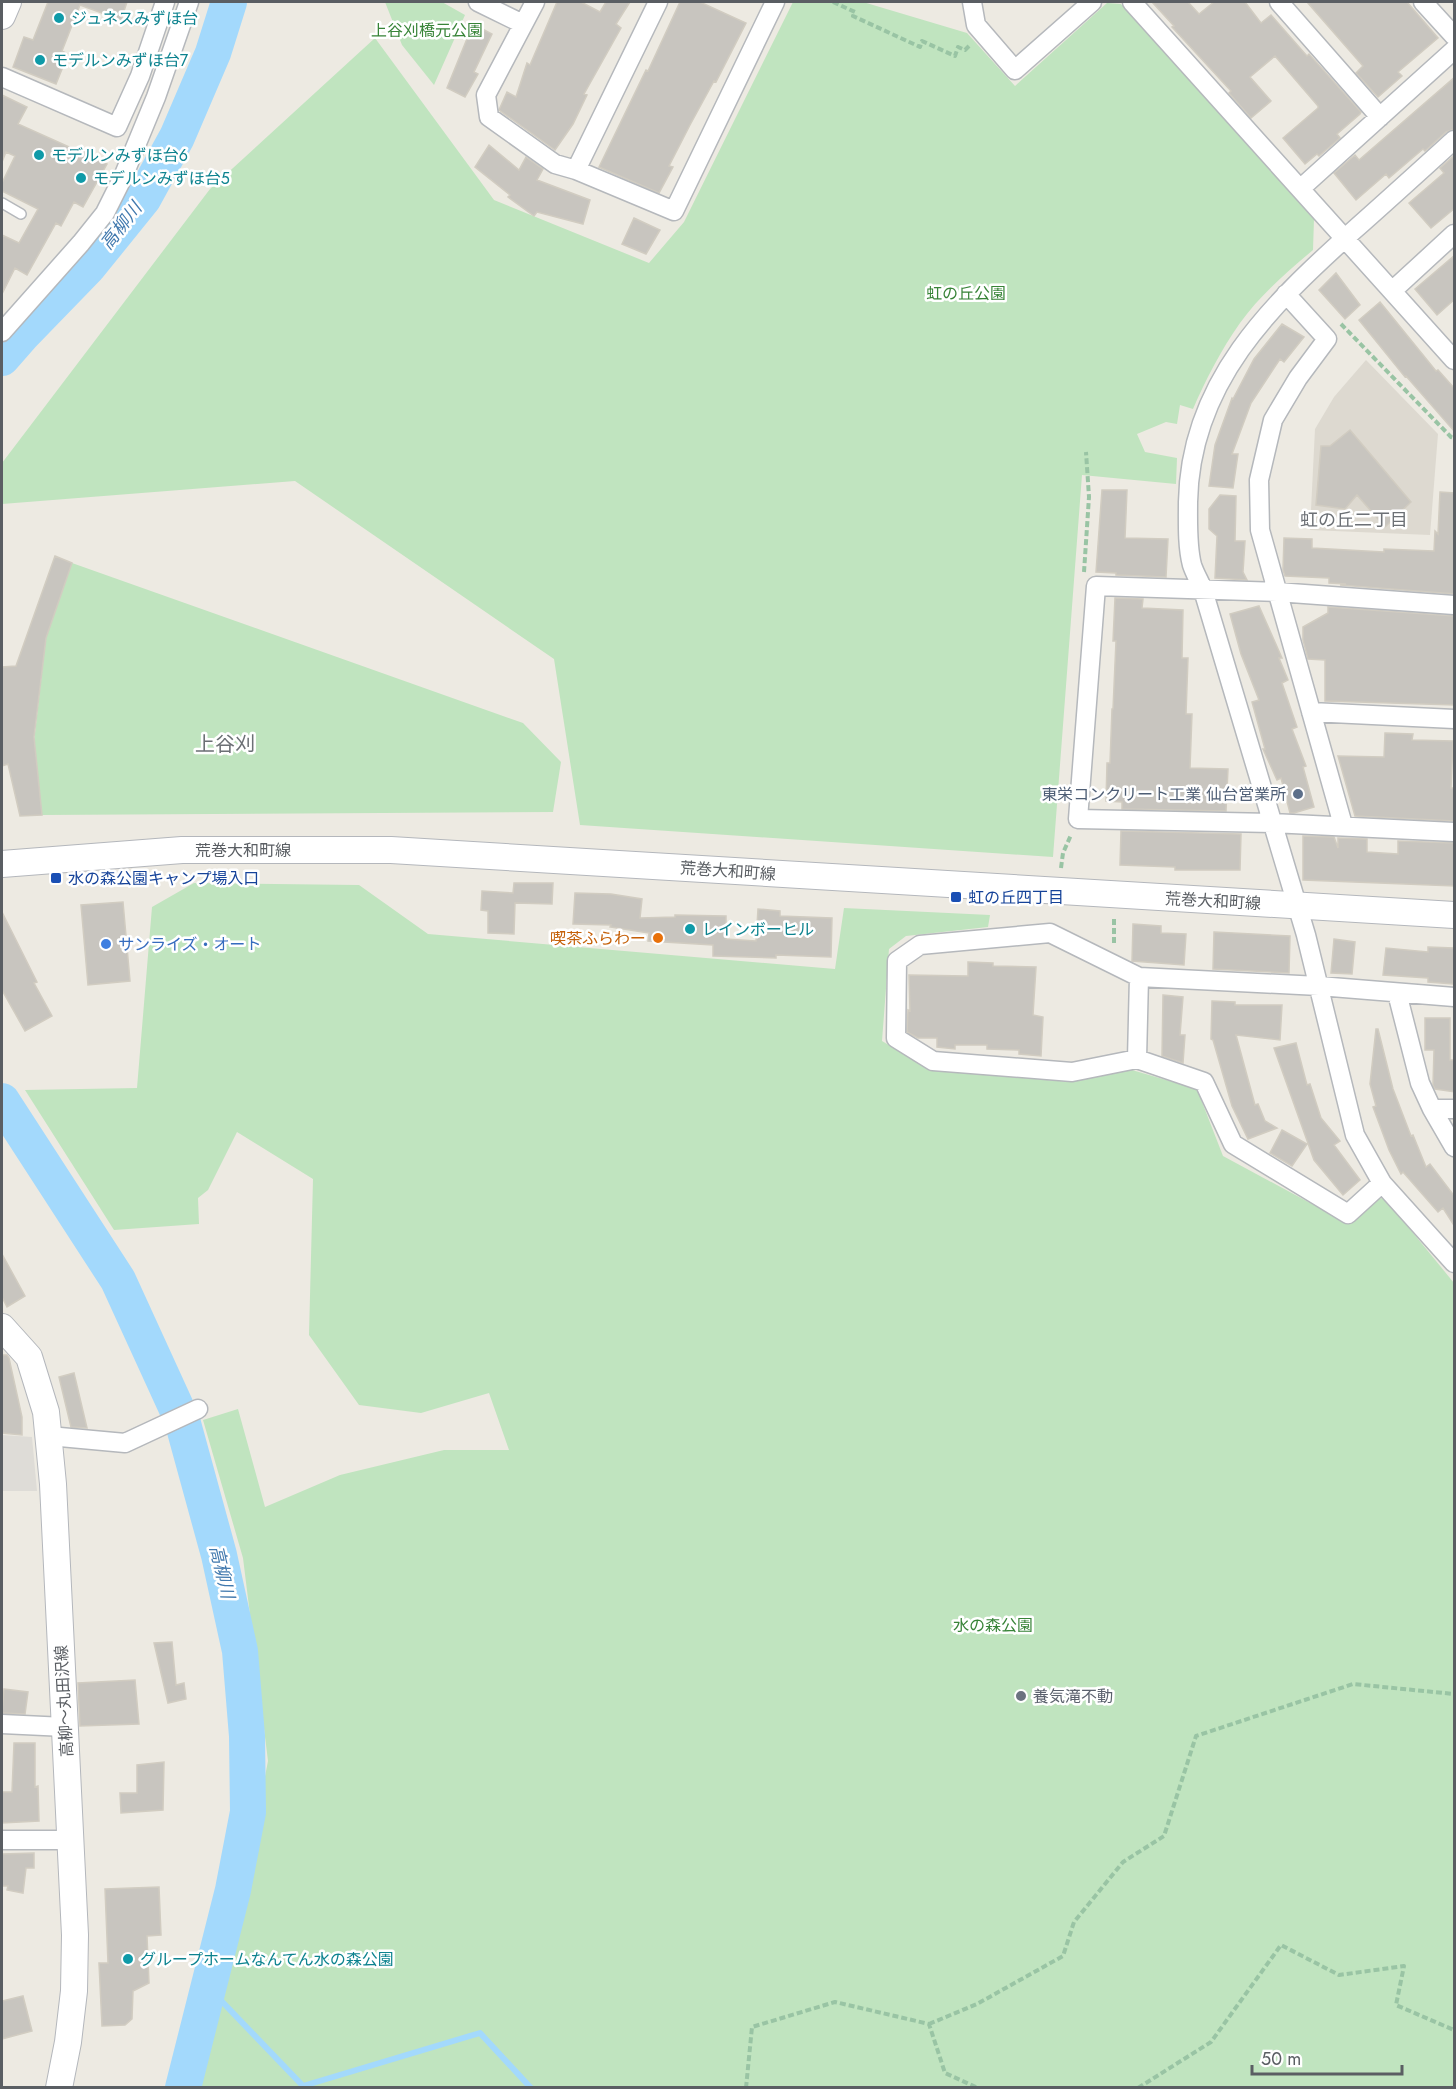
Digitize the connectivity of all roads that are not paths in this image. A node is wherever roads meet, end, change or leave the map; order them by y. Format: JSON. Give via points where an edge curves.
{"nodes":[{"id":1,"x":8,"y":2,"type":"edge"},
{"id":2,"x":165,"y":2,"type":"edge"},
{"id":3,"x":189,"y":2,"type":"edge"},
{"id":4,"x":478,"y":2,"type":"edge"},
{"id":5,"x":535,"y":2,"type":"edge"},
{"id":6,"x":658,"y":2,"type":"edge"},
{"id":7,"x":775,"y":2,"type":"edge"},
{"id":8,"x":972,"y":2,"type":"edge"},
{"id":9,"x":1092,"y":2,"type":"edge"},
{"id":10,"x":1132,"y":2,"type":"edge"},
{"id":11,"x":1279,"y":2,"type":"edge"},
{"id":12,"x":1423,"y":2,"type":"edge"},
{"id":13,"x":2,"y":16,"type":"edge"},
{"id":14,"x":523,"y":24,"type":"junction"},
{"id":15,"x":1455,"y":36,"type":"edge"},
{"id":16,"x":1455,"y":50,"type":"edge"},
{"id":17,"x":2,"y":77,"type":"edge"},
{"id":18,"x":1380,"y":117,"type":"junction"},
{"id":19,"x":1455,"y":140,"type":"edge"},
{"id":20,"x":576,"y":170,"type":"junction"},
{"id":21,"x":1300,"y":189,"type":"junction"},
{"id":22,"x":2,"y":203,"type":"edge"},
{"id":23,"x":21,"y":214,"type":"dead end"},
{"id":24,"x":1455,"y":234,"type":"edge"},
{"id":25,"x":1345,"y":238,"type":"junction"},
{"id":26,"x":1392,"y":291,"type":"junction"},
{"id":27,"x":1286,"y":294,"type":"junction"},
{"id":28,"x":2,"y":333,"type":"edge"},
{"id":29,"x":1455,"y":360,"type":"edge"},
{"id":30,"x":1203,"y":590,"type":"junction"},
{"id":31,"x":1277,"y":592,"type":"junction"},
{"id":32,"x":1455,"y":605,"type":"edge"},
{"id":33,"x":1311,"y":712,"type":"junction"},
{"id":34,"x":1455,"y":719,"type":"edge"},
{"id":35,"x":1272,"y":823,"type":"junction"},
{"id":36,"x":1343,"y":825,"type":"junction"},
{"id":37,"x":1455,"y":832,"type":"edge"},
{"id":38,"x":2,"y":864,"type":"edge"},
{"id":39,"x":1298,"y":906,"type":"junction"},
{"id":40,"x":1455,"y":915,"type":"edge"},
{"id":41,"x":1139,"y":977,"type":"junction"},
{"id":42,"x":1319,"y":986,"type":"junction"},
{"id":43,"x":1397,"y":993,"type":"junction"},
{"id":44,"x":1455,"y":996,"type":"edge"},
{"id":45,"x":1137,"y":1059,"type":"junction"},
{"id":46,"x":1432,"y":1108,"type":"junction"},
{"id":47,"x":1455,"y":1109,"type":"edge"},
{"id":48,"x":1455,"y":1147,"type":"edge"},
{"id":49,"x":1382,"y":1183,"type":"junction"},
{"id":50,"x":1455,"y":1263,"type":"edge"},
{"id":51,"x":2,"y":1327,"type":"edge"},
{"id":52,"x":198,"y":1409,"type":"dead end"},
{"id":53,"x":49,"y":1436,"type":"junction"},
{"id":54,"x":2,"y":1724,"type":"edge"},
{"id":55,"x":65,"y":1727,"type":"junction"},
{"id":56,"x":2,"y":1840,"type":"edge"},
{"id":57,"x":70,"y":1840,"type":"junction"},
{"id":58,"x":59,"y":2088,"type":"edge"}],
"edges":[{"from":1,"to":13,"type":"street"},
{"from":2,"to":17,"type":"street","via":[[117,128]]},
{"from":3,"to":28,"type":"street","via":[[156,97],[105,213]]},
{"from":4,"to":14,"type":"street"},
{"from":5,"to":14,"type":"street"},
{"from":6,"to":20,"type":"street"},
{"from":7,"to":20,"type":"street","via":[[674,211]]},
{"from":8,"to":9,"type":"street","via":[[976,25],[1015,70]]},
{"from":10,"to":21,"type":"street"},
{"from":11,"to":18,"type":"street"},
{"from":12,"to":15,"type":"street"},
{"from":14,"to":20,"type":"street","via":[[486,95],[489,117],[555,164]]},
{"from":16,"to":18,"type":"street"},
{"from":18,"to":21,"type":"street"},
{"from":19,"to":25,"type":"street"},
{"from":21,"to":25,"type":"street"},
{"from":22,"to":23,"type":"lane"},
{"from":24,"to":26,"type":"street"},
{"from":25,"to":26,"type":"street"},
{"from":25,"to":27,"type":"street"},
{"from":26,"to":29,"type":"street"},
{"from":27,"to":30,"type":"street","via":[[1232,360],[1194,449],[1189,484],[1190,546],[1192,565]]},
{"from":27,"to":31,"type":"street","via":[[1327,339],[1273,420],[1259,480],[1260,530]]},
{"from":30,"to":31,"type":"street"},
{"from":30,"to":35,"type":"street"},
{"from":30,"to":35,"type":"street","via":[[1096,586],[1078,819]]},
{"from":31,"to":32,"type":"street"},
{"from":31,"to":33,"type":"street"},
{"from":33,"to":34,"type":"street"},
{"from":33,"to":36,"type":"street"},
{"from":35,"to":36,"type":"street"},
{"from":35,"to":39,"type":"street"},
{"from":36,"to":37,"type":"street"},
{"from":38,"to":39,"type":"street","name":"荒巻大和町線","via":[[182,850],[391,850]]},
{"from":39,"to":40,"type":"street","name":"荒巻大和町線"},
{"from":39,"to":42,"type":"street"},
{"from":41,"to":42,"type":"street"},
{"from":41,"to":45,"type":"street"},
{"from":41,"to":45,"type":"street","via":[[1050,933],[920,945],[897,961],[896,1038],[933,1061],[1072,1072]]},
{"from":42,"to":43,"type":"street"},
{"from":42,"to":49,"type":"street","via":[[1355,1134]]},
{"from":43,"to":44,"type":"street"},
{"from":43,"to":46,"type":"street","via":[[1420,1083]]},
{"from":45,"to":49,"type":"street","via":[[1204,1082],[1233,1144],[1348,1214]]},
{"from":46,"to":47,"type":"street"},
{"from":46,"to":48,"type":"street"},
{"from":49,"to":50,"type":"street"},
{"from":51,"to":53,"type":"street","name":"高柳～丸田沢線","via":[[29,1357]]},
{"from":52,"to":53,"type":"street","via":[[125,1443]]},
{"from":53,"to":55,"type":"street","name":"高柳～丸田沢線"},
{"from":54,"to":55,"type":"street"},
{"from":55,"to":57,"type":"street","name":"高柳～丸田沢線"},
{"from":56,"to":57,"type":"street"},
{"from":57,"to":58,"type":"street","name":"高柳～丸田沢線","via":[[74,1991]]}]}
